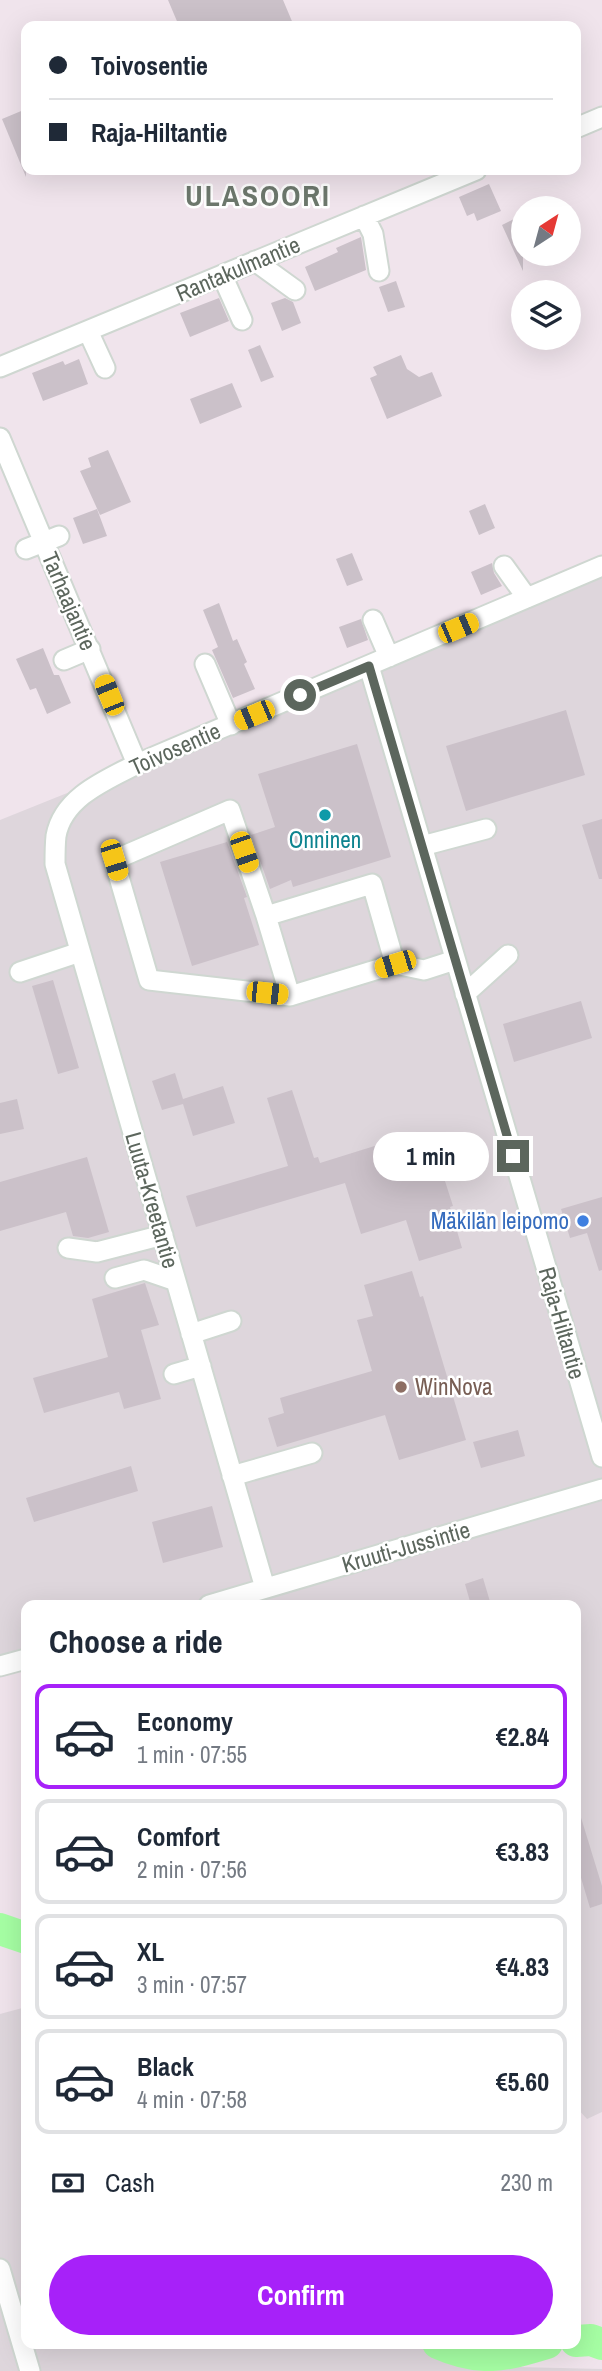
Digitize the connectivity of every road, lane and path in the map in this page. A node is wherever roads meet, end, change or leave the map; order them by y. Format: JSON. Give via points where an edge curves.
{"nodes":[{"id":1,"x":602,"y":117,"type":"edge"},
{"id":2,"x":581,"y":126,"type":"edge"},
{"id":3,"x":463,"y":175,"type":"edge"},
{"id":4,"x":364,"y":216,"type":"junction"},
{"id":5,"x":255,"y":261,"type":"junction"},
{"id":6,"x":379,"y":271,"type":"dead end"},
{"id":7,"x":222,"y":275,"type":"junction"},
{"id":8,"x":295,"y":290,"type":"dead end"},
{"id":9,"x":242,"y":320,"type":"dead end"},
{"id":10,"x":88,"y":331,"type":"junction"},
{"id":11,"x":0,"y":367,"type":"edge"},
{"id":12,"x":105,"y":368,"type":"dead end"},
{"id":13,"x":0,"y":440,"type":"edge"},
{"id":14,"x":504,"y":566,"type":"dead end"},
{"id":15,"x":602,"y":566,"type":"edge"},
{"id":16,"x":527,"y":598,"type":"junction"},
{"id":17,"x":373,"y":620,"type":"dead end"},
{"id":18,"x":90,"y":649,"type":"junction"},
{"id":19,"x":389,"y":657,"type":"junction"},
{"id":20,"x":64,"y":660,"type":"dead end"},
{"id":21,"x":205,"y":664,"type":"dead end"},
{"id":22,"x":369,"y":666,"type":"junction"},
{"id":23,"x":231,"y":725,"type":"junction"},
{"id":24,"x":137,"y":764,"type":"junction"},
{"id":25,"x":66,"y":812,"type":"joint"},
{"id":26,"x":486,"y":828,"type":"dead end"},
{"id":27,"x":422,"y":846,"type":"junction"},
{"id":28,"x":266,"y":916,"type":"junction"},
{"id":29,"x":80,"y":952,"type":"junction"},
{"id":30,"x":508,"y":955,"type":"dead end"},
{"id":31,"x":455,"y":960,"type":"junction"},
{"id":32,"x":395,"y":964,"type":"junction"},
{"id":33,"x":20,"y":972,"type":"dead end"},
{"id":34,"x":465,"y":994,"type":"junction"},
{"id":35,"x":290,"y":996,"type":"junction"},
{"id":36,"x":163,"y":1236,"type":"junction"},
{"id":37,"x":68,"y":1248,"type":"dead end"},
{"id":38,"x":116,"y":1278,"type":"dead end"},
{"id":39,"x":176,"y":1281,"type":"junction"},
{"id":40,"x":231,"y":1321,"type":"dead end"},
{"id":41,"x":191,"y":1334,"type":"junction"},
{"id":42,"x":201,"y":1366,"type":"junction"},
{"id":43,"x":174,"y":1374,"type":"dead end"},
{"id":44,"x":312,"y":1453,"type":"dead end"},
{"id":45,"x":602,"y":1457,"type":"edge"},
{"id":46,"x":232,"y":1476,"type":"junction"},
{"id":47,"x":602,"y":1489,"type":"edge"},
{"id":48,"x":265,"y":1588,"type":"junction"},
{"id":49,"x":225,"y":1600,"type":"edge"},
{"id":50,"x":21,"y":1660,"type":"edge"},
{"id":51,"x":0,"y":1666,"type":"edge"},
{"id":52,"x":0,"y":2269,"type":"edge"},
{"id":53,"x":21,"y":2340,"type":"edge"},
{"id":54,"x":24,"y":2349,"type":"edge"},
{"id":55,"x":30,"y":2371,"type":"edge"}],
"edges":[{"from":1,"to":2,"type":"street"},
{"from":3,"to":4,"type":"street","name":"Rantakulmantie"},
{"from":4,"to":5,"type":"street","name":"Rantakulmantie"},
{"from":4,"to":6,"type":"street","via":[[373,234]]},
{"from":5,"to":7,"type":"street","name":"Rantakulmantie"},
{"from":5,"to":8,"type":"street"},
{"from":7,"to":9,"type":"street"},
{"from":7,"to":10,"type":"street","name":"Rantakulmantie"},
{"from":10,"to":11,"type":"street","name":"Rantakulmantie"},
{"from":10,"to":12,"type":"street"},
{"from":13,"to":18,"type":"street","name":"Tarhaajantie"},
{"from":14,"to":16,"type":"street"},
{"from":15,"to":16,"type":"street","name":"Toivosentie"},
{"from":16,"to":19,"type":"street","name":"Toivosentie"},
{"from":17,"to":19,"type":"street"},
{"from":18,"to":20,"type":"street"},
{"from":18,"to":24,"type":"street","name":"Tarhaajantie"},
{"from":19,"to":22,"type":"street","name":"Toivosentie"},
{"from":21,"to":23,"type":"street"},
{"from":22,"to":23,"type":"street","name":"Toivosentie"},
{"from":22,"to":27,"type":"street","name":"Raja-Hiltantie"},
{"from":23,"to":24,"type":"street","name":"Toivosentie"},
{"from":24,"to":25,"type":"street","name":"Toivosentie","via":[[89,789]]},
{"from":25,"to":29,"type":"street","name":"Luuta-Kreetantie","via":[[56,834],[55,864]]},
{"from":26,"to":27,"type":"street"},
{"from":27,"to":31,"type":"street","name":"Raja-Hiltantie"},
{"from":28,"to":32,"type":"street","via":[[372,884]]},
{"from":28,"to":35,"type":"street"},
{"from":28,"to":35,"type":"street","via":[[230,810],[114,860],[149,980]]},
{"from":29,"to":33,"type":"street"},
{"from":29,"to":36,"type":"street","name":"Luuta-Kreetantie"},
{"from":30,"to":34,"type":"street"},
{"from":31,"to":32,"type":"street","via":[[424,970]]},
{"from":31,"to":34,"type":"street","name":"Raja-Hiltantie"},
{"from":32,"to":35,"type":"street"},
{"from":34,"to":45,"type":"street","name":"Raja-Hiltantie"},
{"from":36,"to":37,"type":"street","via":[[97,1252]]},
{"from":36,"to":39,"type":"street","name":"Luuta-Kreetantie"},
{"from":38,"to":39,"type":"street","via":[[144,1270]]},
{"from":39,"to":41,"type":"street","name":"Luuta-Kreetantie"},
{"from":40,"to":41,"type":"street"},
{"from":41,"to":42,"type":"street","name":"Luuta-Kreetantie"},
{"from":42,"to":43,"type":"street"},
{"from":42,"to":46,"type":"street","name":"Luuta-Kreetantie"},
{"from":44,"to":46,"type":"street"},
{"from":46,"to":48,"type":"street","name":"Luuta-Kreetantie"},
{"from":47,"to":48,"type":"street","name":"Kruuti-Jussintie"},
{"from":48,"to":49,"type":"street","name":"Kruuti-Jussintie"},
{"from":50,"to":51,"type":"street"},
{"from":52,"to":53,"type":"street"},
{"from":54,"to":55,"type":"street"}]}
